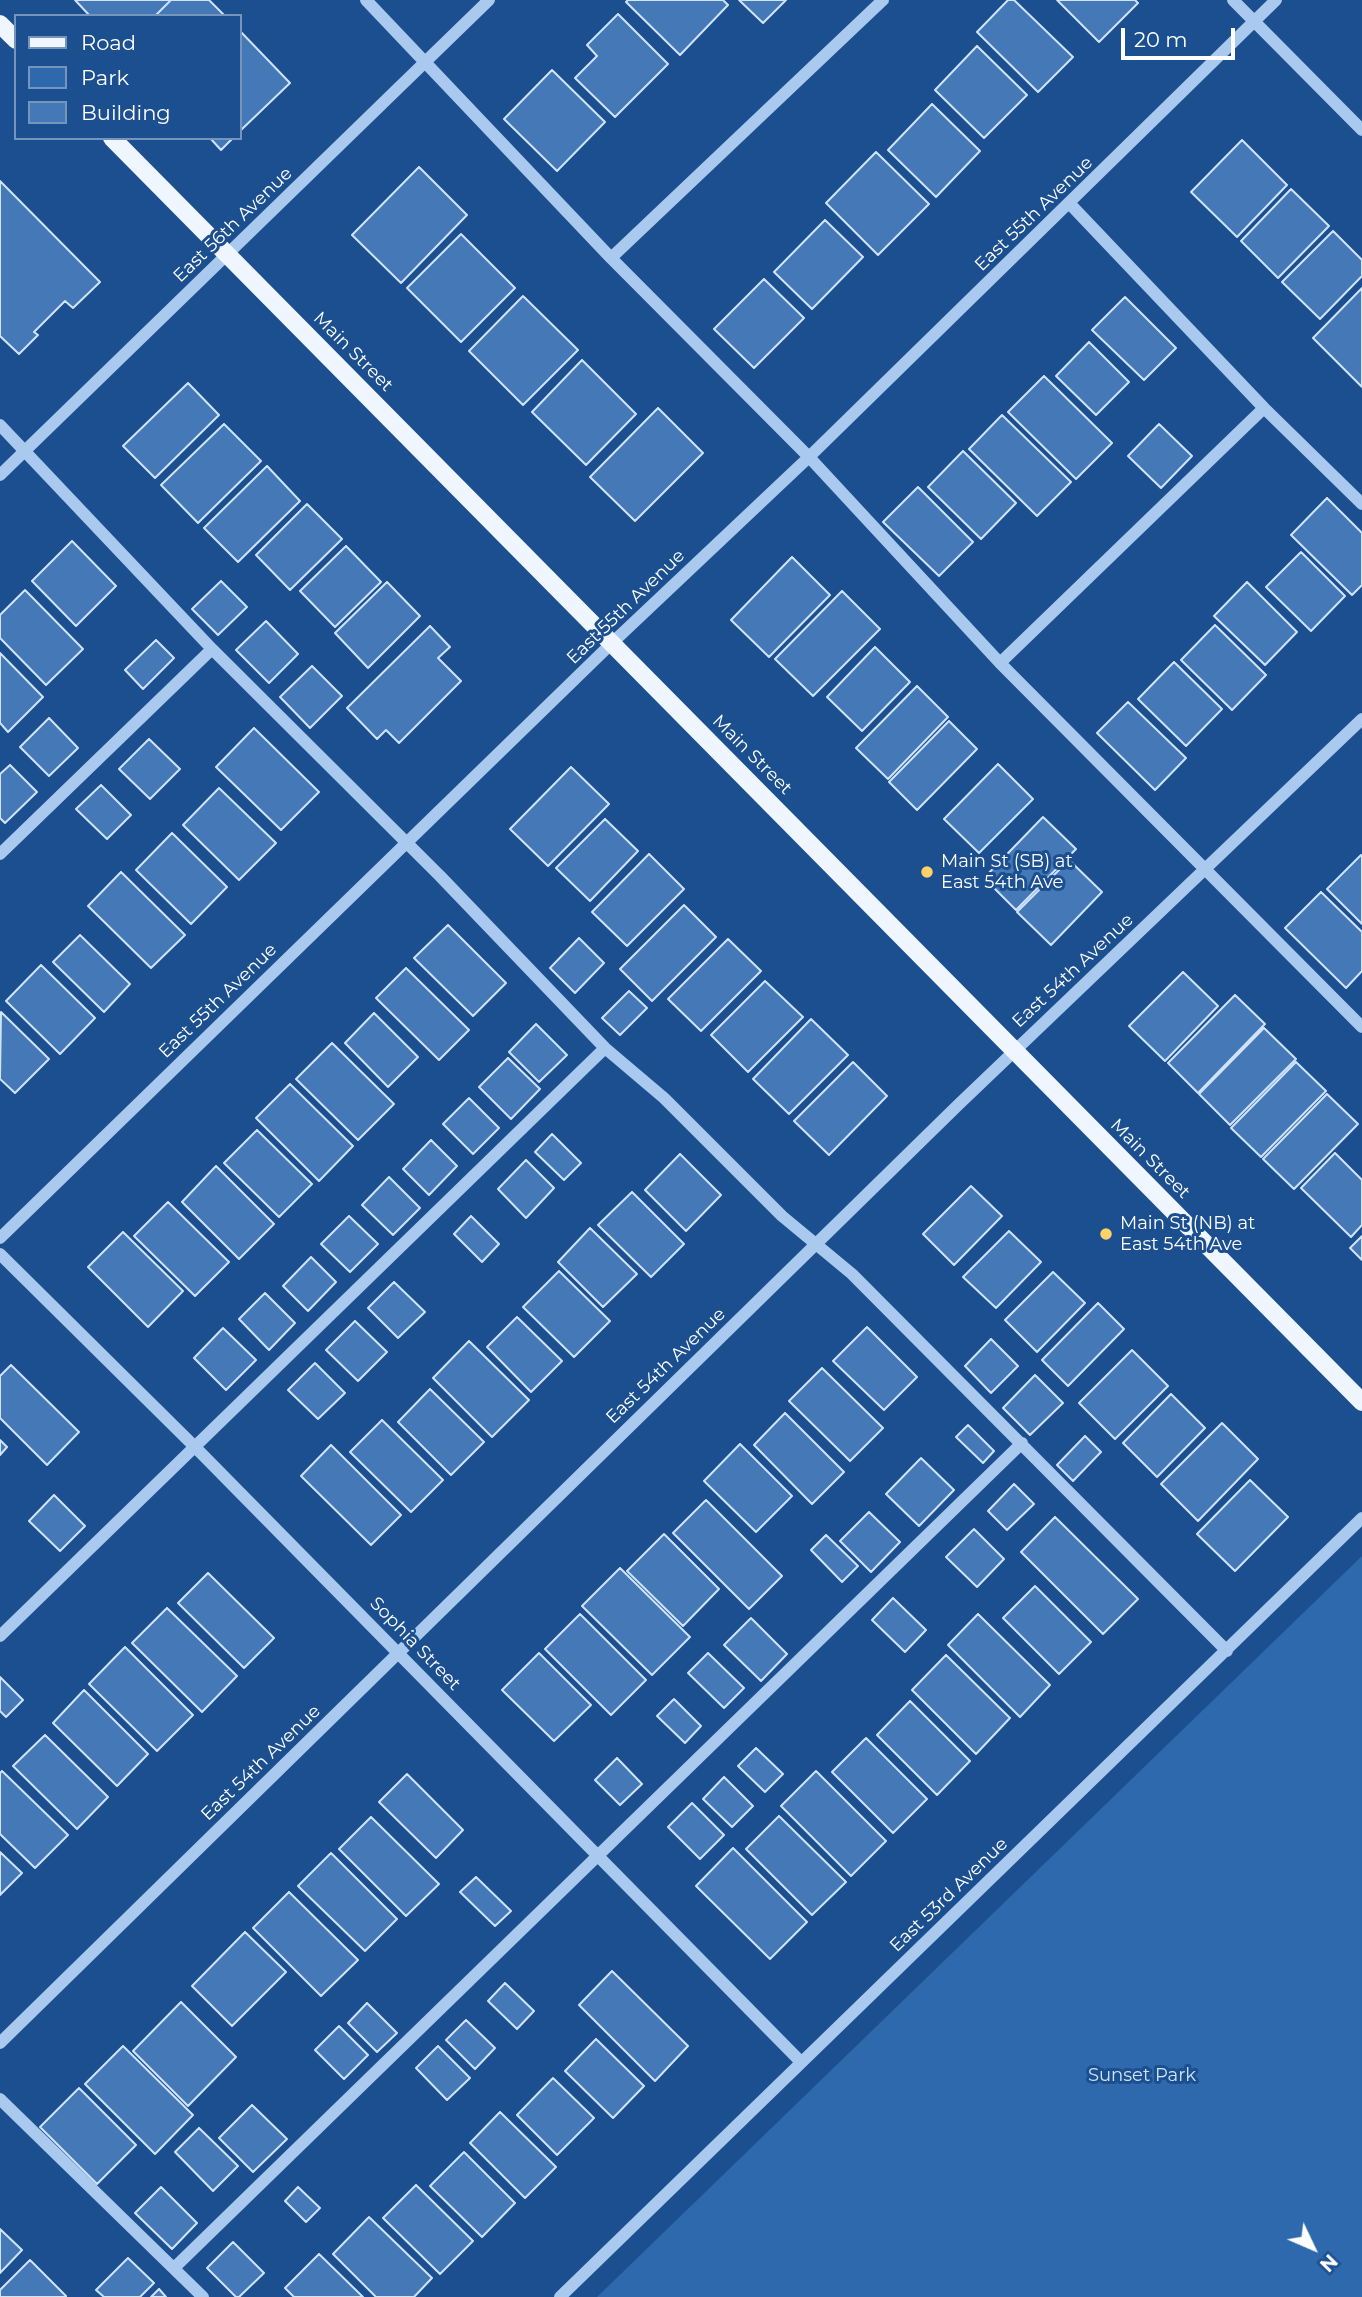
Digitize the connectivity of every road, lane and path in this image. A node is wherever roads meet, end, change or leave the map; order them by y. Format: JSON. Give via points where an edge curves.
{"nodes":[{"id":1,"x":366,"y":0,"type":"edge"},
{"id":2,"x":489,"y":0,"type":"edge"},
{"id":3,"x":883,"y":0,"type":"edge"},
{"id":4,"x":1233,"y":0,"type":"edge"},
{"id":5,"x":1276,"y":0,"type":"edge"},
{"id":6,"x":1254,"y":21,"type":"junction"},
{"id":7,"x":0,"y":24,"type":"edge"},
{"id":8,"x":14,"y":38,"type":"edge"},
{"id":9,"x":425,"y":62,"type":"junction"},
{"id":10,"x":1362,"y":130,"type":"edge"},
{"id":11,"x":114,"y":140,"type":"edge"},
{"id":12,"x":1070,"y":204,"type":"junction"},
{"id":13,"x":228,"y":256,"type":"junction"},
{"id":14,"x":611,"y":258,"type":"junction"},
{"id":15,"x":1264,"y":408,"type":"junction"},
{"id":16,"x":0,"y":425,"type":"edge"},
{"id":17,"x":24,"y":452,"type":"junction"},
{"id":18,"x":809,"y":457,"type":"junction"},
{"id":19,"x":0,"y":475,"type":"edge"},
{"id":20,"x":1362,"y":504,"type":"edge"},
{"id":21,"x":612,"y":643,"type":"junction"},
{"id":22,"x":212,"y":649,"type":"junction"},
{"id":23,"x":1000,"y":663,"type":"junction"},
{"id":24,"x":1362,"y":719,"type":"edge"},
{"id":25,"x":406,"y":843,"type":"junction"},
{"id":26,"x":0,"y":854,"type":"edge"},
{"id":27,"x":1206,"y":869,"type":"junction"},
{"id":28,"x":1362,"y":1027,"type":"edge"},
{"id":29,"x":605,"y":1048,"type":"junction"},
{"id":30,"x":1014,"y":1051,"type":"junction"},
{"id":31,"x":0,"y":1238,"type":"edge"},
{"id":32,"x":816,"y":1244,"type":"junction"},
{"id":33,"x":0,"y":1254,"type":"edge"},
{"id":34,"x":1362,"y":1402,"type":"edge"},
{"id":35,"x":1022,"y":1443,"type":"junction"},
{"id":36,"x":195,"y":1447,"type":"junction"},
{"id":37,"x":1362,"y":1518,"type":"edge"},
{"id":38,"x":0,"y":1636,"type":"edge"},
{"id":39,"x":1227,"y":1651,"type":"junction"},
{"id":40,"x":398,"y":1653,"type":"junction"},
{"id":41,"x":598,"y":1855,"type":"junction"},
{"id":42,"x":0,"y":2043,"type":"edge"},
{"id":43,"x":802,"y":2062,"type":"junction"},
{"id":44,"x":0,"y":2099,"type":"edge"},
{"id":45,"x":174,"y":2268,"type":"junction"},
{"id":46,"x":203,"y":2297,"type":"edge"},
{"id":47,"x":560,"y":2297,"type":"edge"}],
"edges":[{"from":1,"to":9,"type":"street"},
{"from":2,"to":9,"type":"street","name":"East 56th Avenue"},
{"from":3,"to":14,"type":"street"},
{"from":4,"to":6,"type":"street"},
{"from":5,"to":6,"type":"street","name":"East 55th Avenue"},
{"from":6,"to":10,"type":"street"},
{"from":6,"to":12,"type":"street","name":"East 55th Avenue"},
{"from":7,"to":8,"type":"main road"},
{"from":9,"to":13,"type":"street","name":"East 56th Avenue"},
{"from":9,"to":14,"type":"street"},
{"from":11,"to":13,"type":"main road","name":"Main Street"},
{"from":12,"to":15,"type":"street"},
{"from":12,"to":18,"type":"street","name":"East 55th Avenue"},
{"from":13,"to":17,"type":"street","name":"East 56th Avenue"},
{"from":13,"to":21,"type":"main road","name":"Main Street"},
{"from":14,"to":18,"type":"street"},
{"from":15,"to":20,"type":"street"},
{"from":15,"to":23,"type":"street"},
{"from":16,"to":17,"type":"street"},
{"from":17,"to":19,"type":"street","name":"East 56th Avenue"},
{"from":17,"to":22,"type":"street"},
{"from":18,"to":21,"type":"street","name":"East 55th Avenue"},
{"from":18,"to":23,"type":"street"},
{"from":21,"to":25,"type":"street","name":"East 55th Avenue"},
{"from":21,"to":30,"type":"main road","name":"Main Street"},
{"from":22,"to":25,"type":"street"},
{"from":22,"to":26,"type":"street"},
{"from":23,"to":27,"type":"street"},
{"from":24,"to":27,"type":"street","name":"East 54th Avenue"},
{"from":25,"to":29,"type":"street"},
{"from":25,"to":31,"type":"street","name":"East 55th Avenue"},
{"from":27,"to":28,"type":"street"},
{"from":27,"to":30,"type":"street","name":"East 54th Avenue"},
{"from":29,"to":32,"type":"street","via":[[664,1098]]},
{"from":29,"to":36,"type":"street"},
{"from":30,"to":32,"type":"street","name":"East 54th Avenue"},
{"from":30,"to":34,"type":"main road","name":"Main Street"},
{"from":32,"to":35,"type":"street"},
{"from":32,"to":40,"type":"street","name":"East 54th Avenue"},
{"from":33,"to":36,"type":"street","name":"Sophia Street"},
{"from":35,"to":39,"type":"street"},
{"from":35,"to":41,"type":"street"},
{"from":36,"to":38,"type":"street"},
{"from":36,"to":40,"type":"street","name":"Sophia Street"},
{"from":37,"to":39,"type":"street","name":"East 53rd Avenue"},
{"from":39,"to":43,"type":"street","name":"East 53rd Avenue"},
{"from":40,"to":41,"type":"street","name":"Sophia Street"},
{"from":40,"to":42,"type":"street","name":"East 54th Avenue"},
{"from":41,"to":43,"type":"street","name":"Sophia Street"},
{"from":41,"to":45,"type":"street"},
{"from":43,"to":47,"type":"street","name":"East 53rd Avenue"},
{"from":44,"to":45,"type":"street"},
{"from":45,"to":46,"type":"street"}]}
